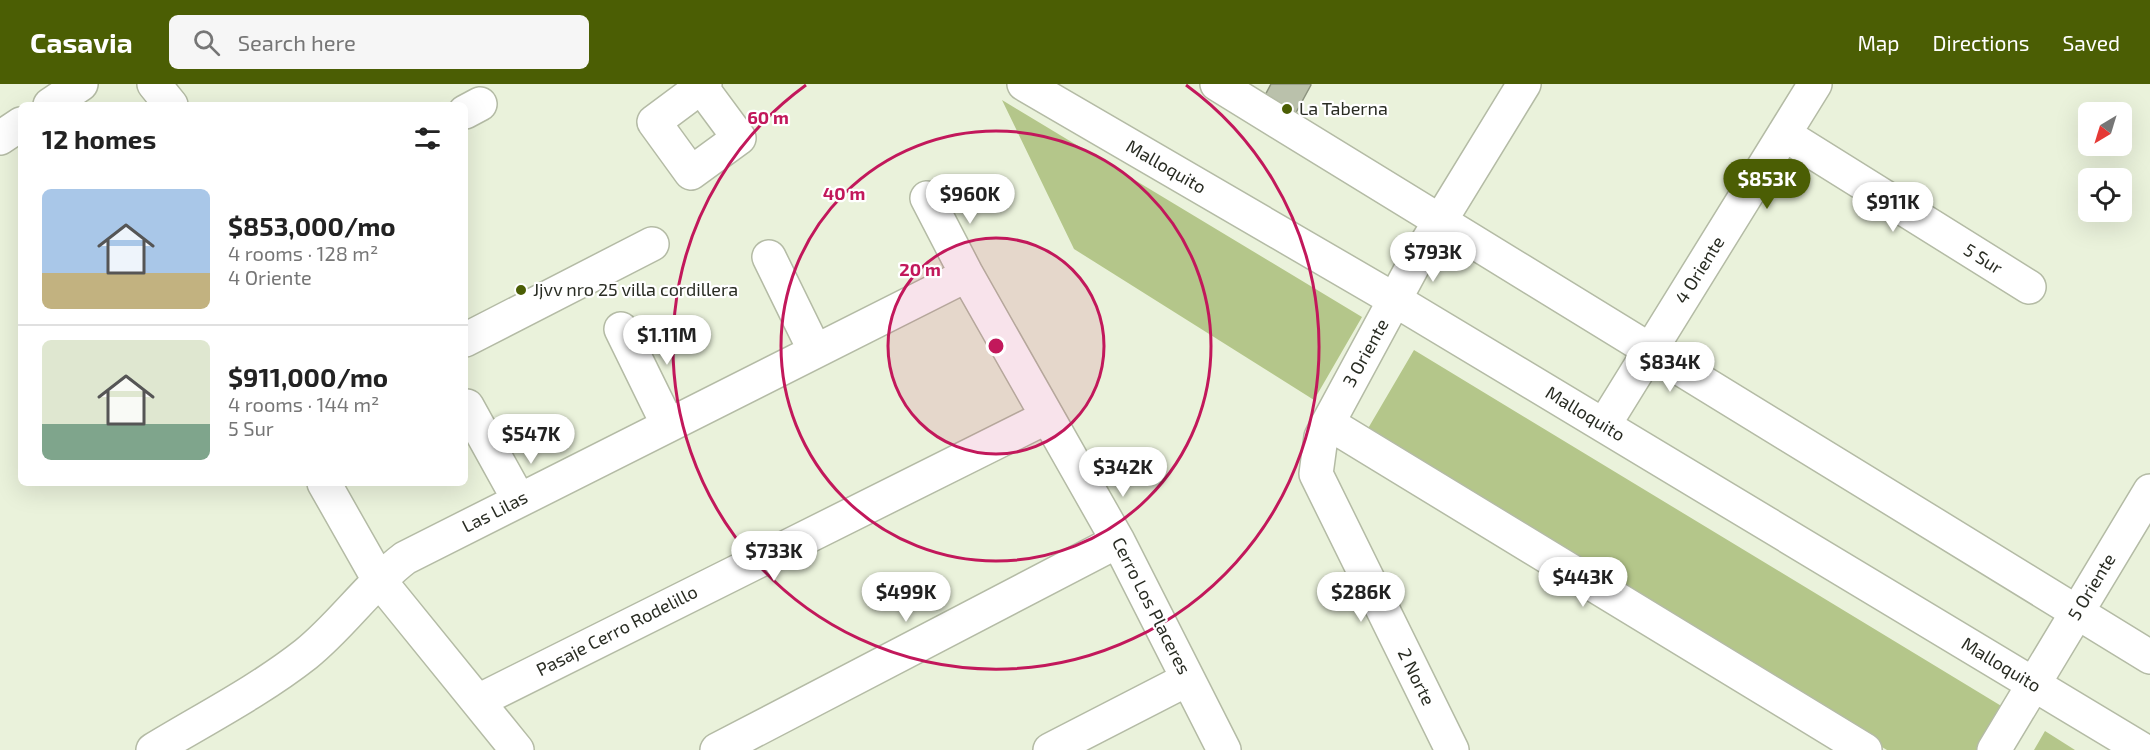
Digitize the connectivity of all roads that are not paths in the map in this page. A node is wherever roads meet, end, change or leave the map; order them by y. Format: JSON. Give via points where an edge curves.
{"nodes":[{"id":1,"x":81,"y":84,"type":"edge"},
{"id":2,"x":154,"y":84,"type":"edge"},
{"id":3,"x":1217,"y":84,"type":"edge"},
{"id":4,"x":1524,"y":84,"type":"edge"},
{"id":5,"x":1815,"y":84,"type":"edge"},
{"id":6,"x":1043,"y":89,"type":"edge"},
{"id":7,"x":54,"y":102,"type":"edge"},
{"id":8,"x":169,"y":102,"type":"edge"},
{"id":9,"x":18,"y":126,"type":"edge"},
{"id":10,"x":1784,"y":134,"type":"junction"},
{"id":11,"x":0,"y":138,"type":"edge"},
{"id":12,"x":927,"y":198,"type":"dead end"},
{"id":13,"x":1440,"y":221,"type":"junction"},
{"id":14,"x":652,"y":244,"type":"dead end"},
{"id":15,"x":769,"y":257,"type":"dead end"},
{"id":16,"x":967,"y":275,"type":"junction"},
{"id":17,"x":2029,"y":287,"type":"dead end"},
{"id":18,"x":1395,"y":300,"type":"junction"},
{"id":19,"x":621,"y":329,"type":"dead end"},
{"id":20,"x":468,"y":338,"type":"edge"},
{"id":21,"x":1650,"y":350,"type":"junction"},
{"id":22,"x":815,"y":351,"type":"junction"},
{"id":23,"x":468,"y":408,"type":"edge"},
{"id":24,"x":1047,"y":417,"type":"junction"},
{"id":25,"x":1328,"y":423,"type":"junction"},
{"id":26,"x":668,"y":425,"type":"junction"},
{"id":27,"x":1604,"y":425,"type":"junction"},
{"id":28,"x":1316,"y":474,"type":"joint"},
{"id":29,"x":326,"y":486,"type":"edge"},
{"id":30,"x":2150,"y":491,"type":"edge"},
{"id":31,"x":519,"y":500,"type":"junction"},
{"id":32,"x":1118,"y":542,"type":"junction"},
{"id":33,"x":379,"y":580,"type":"junction"},
{"id":34,"x":2077,"y":612,"type":"junction"},
{"id":35,"x":2150,"y":657,"type":"edge"},
{"id":36,"x":1188,"y":680,"type":"junction"},
{"id":37,"x":2034,"y":684,"type":"junction"},
{"id":38,"x":478,"y":701,"type":"junction"},
{"id":39,"x":153,"y":750,"type":"edge"},
{"id":40,"x":517,"y":750,"type":"edge"},
{"id":41,"x":717,"y":750,"type":"edge"},
{"id":42,"x":1050,"y":750,"type":"edge"},
{"id":43,"x":1224,"y":750,"type":"edge"},
{"id":44,"x":1452,"y":750,"type":"edge"},
{"id":45,"x":1865,"y":750,"type":"edge"},
{"id":46,"x":1994,"y":750,"type":"edge"},
{"id":47,"x":2143,"y":750,"type":"edge"}],
"edges":[{"from":1,"to":7,"type":"street"},
{"from":2,"to":8,"type":"street"},
{"from":3,"to":13,"type":"street"},
{"from":4,"to":13,"type":"street","name":"3 Oriente"},
{"from":5,"to":10,"type":"street","name":"4 Oriente"},
{"from":6,"to":18,"type":"street","name":"Malloquito"},
{"from":9,"to":11,"type":"street"},
{"from":10,"to":17,"type":"street","name":"5 Sur"},
{"from":10,"to":21,"type":"street","name":"4 Oriente"},
{"from":12,"to":16,"type":"street","name":"Cerro Los Placeres"},
{"from":13,"to":18,"type":"street","name":"3 Oriente"},
{"from":13,"to":21,"type":"street"},
{"from":14,"to":20,"type":"street"},
{"from":15,"to":22,"type":"street"},
{"from":16,"to":22,"type":"street","name":"Las Lilas"},
{"from":16,"to":24,"type":"street","name":"Cerro Los Placeres"},
{"from":18,"to":25,"type":"street","name":"3 Oriente"},
{"from":18,"to":27,"type":"street","name":"Malloquito"},
{"from":19,"to":26,"type":"street"},
{"from":21,"to":27,"type":"street","name":"4 Oriente"},
{"from":21,"to":34,"type":"street"},
{"from":22,"to":26,"type":"street","name":"Las Lilas"},
{"from":23,"to":31,"type":"street"},
{"from":24,"to":32,"type":"street","name":"Cerro Los Placeres"},
{"from":24,"to":38,"type":"street","name":"Pasaje Cerro Rodelillo"},
{"from":25,"to":28,"type":"street","name":"3 Oriente","via":[[1321,436]]},
{"from":25,"to":45,"type":"street"},
{"from":26,"to":31,"type":"street","name":"Las Lilas"},
{"from":27,"to":37,"type":"street","name":"Malloquito"},
{"from":28,"to":44,"type":"street","name":"2 Norte"},
{"from":29,"to":33,"type":"street"},
{"from":30,"to":34,"type":"street","name":"5 Oriente"},
{"from":31,"to":33,"type":"street","name":"Las Lilas","via":[[420,549]]},
{"from":32,"to":36,"type":"street","name":"Cerro Los Placeres"},
{"from":32,"to":41,"type":"street"},
{"from":33,"to":38,"type":"street"},
{"from":33,"to":39,"type":"street","name":"Las Lilas","via":[[346,618],[306,654]]},
{"from":34,"to":35,"type":"street"},
{"from":34,"to":37,"type":"street","name":"5 Oriente"},
{"from":36,"to":42,"type":"street"},
{"from":36,"to":43,"type":"street","name":"Cerro Los Placeres"},
{"from":37,"to":46,"type":"street","name":"5 Oriente"},
{"from":37,"to":47,"type":"street","name":"Malloquito"},
{"from":38,"to":40,"type":"street"}]}
